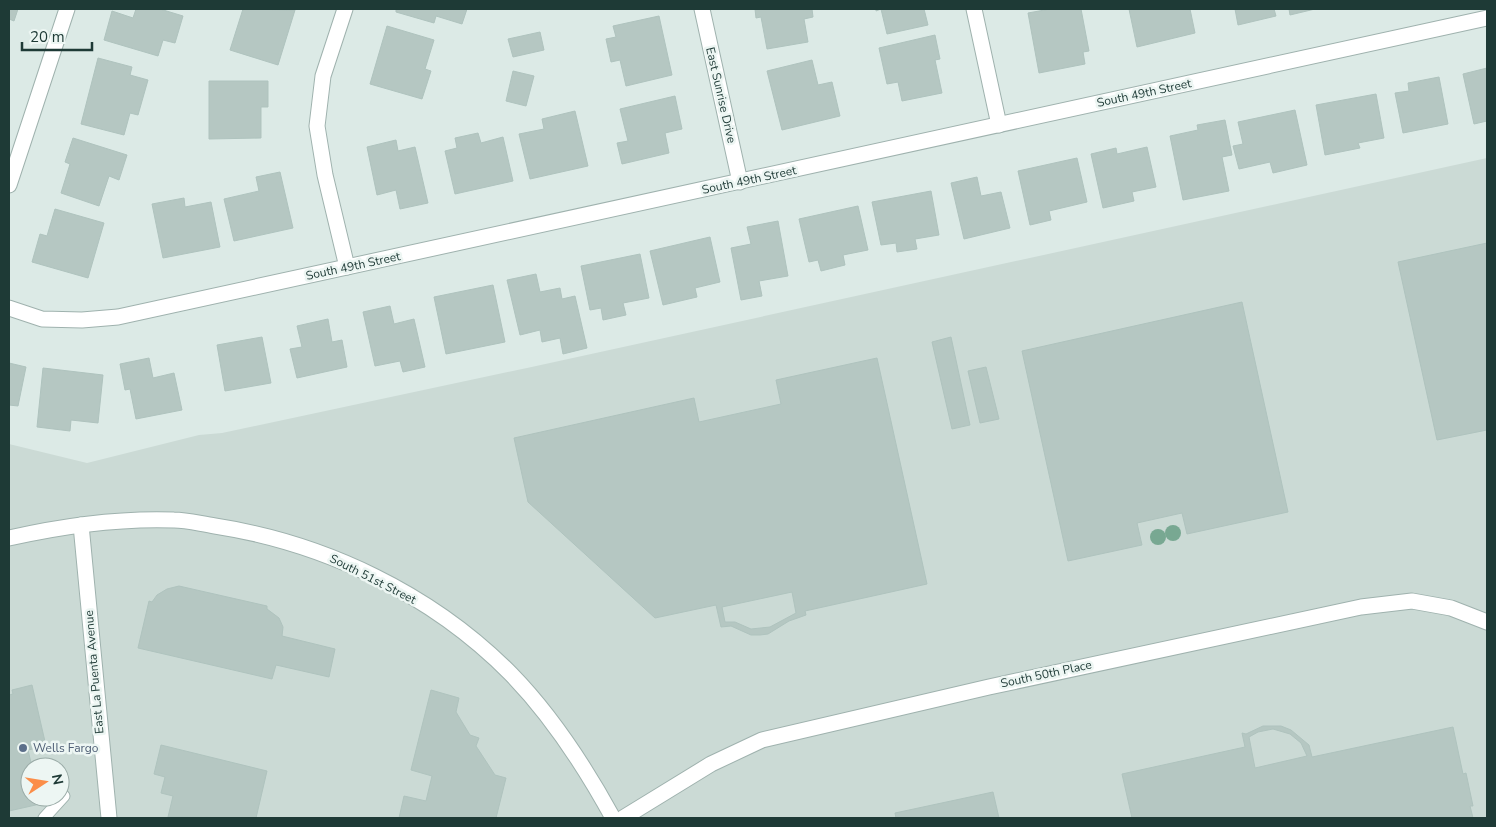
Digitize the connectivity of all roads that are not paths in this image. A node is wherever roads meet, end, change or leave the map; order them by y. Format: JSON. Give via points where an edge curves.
{"nodes":[{"id":1,"x":67,"y":9,"type":"edge"},
{"id":2,"x":345,"y":9,"type":"edge"},
{"id":3,"x":702,"y":9,"type":"edge"},
{"id":4,"x":974,"y":9,"type":"edge"},
{"id":5,"x":1487,"y":18,"type":"edge"},
{"id":6,"x":999,"y":125,"type":"junction"},
{"id":7,"x":740,"y":182,"type":"junction"},
{"id":8,"x":9,"y":186,"type":"edge"},
{"id":9,"x":348,"y":267,"type":"junction"},
{"id":10,"x":9,"y":308,"type":"edge"},
{"id":11,"x":81,"y":525,"type":"junction"},
{"id":12,"x":9,"y":538,"type":"edge"},
{"id":13,"x":1487,"y":622,"type":"edge"},
{"id":14,"x":53,"y":807,"type":"edge"},
{"id":15,"x":44,"y":818,"type":"edge"},
{"id":16,"x":109,"y":818,"type":"edge"},
{"id":17,"x":613,"y":818,"type":"edge"},
{"id":18,"x":623,"y":818,"type":"edge"}],
"edges":[{"from":1,"to":8,"type":"street"},
{"from":2,"to":9,"type":"street","via":[[323,76],[317,126],[325,175]]},
{"from":3,"to":7,"type":"street","name":"East Sunrise Drive"},
{"from":4,"to":6,"type":"street"},
{"from":5,"to":6,"type":"street","name":"South 49th Street"},
{"from":6,"to":7,"type":"street","name":"South 49th Street"},
{"from":7,"to":9,"type":"street","name":"South 49th Street"},
{"from":9,"to":10,"type":"street","name":"South 49th Street","via":[[118,317],[42,319]]},
{"from":11,"to":12,"type":"street","name":"South 51st Street"},
{"from":11,"to":16,"type":"street","name":"East La Puenta Avenue"},
{"from":11,"to":17,"type":"street","name":"South 51st Street","via":[[175,520],[248,531],[328,555],[397,588],[477,643],[510,674],[538,705],[589,773]]},
{"from":13,"to":18,"type":"street","name":"South 50th Place","via":[[1451,608],[1412,601],[1361,607],[979,689],[762,740],[711,764]]},
{"from":14,"to":15,"type":"lane"}]}
